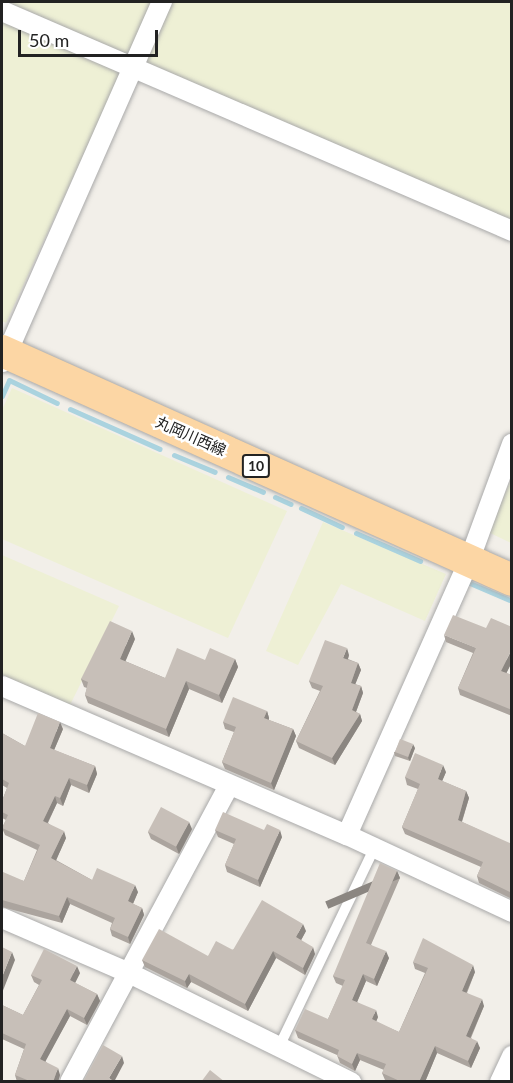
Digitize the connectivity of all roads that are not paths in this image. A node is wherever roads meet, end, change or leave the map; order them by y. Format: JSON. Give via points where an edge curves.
{"nodes":[{"id":1,"x":162,"y":2,"type":"edge"},
{"id":2,"x":2,"y":10,"type":"edge"},
{"id":3,"x":132,"y":70,"type":"junction"},
{"id":4,"x":512,"y":231,"type":"edge"},
{"id":5,"x":3,"y":357,"type":"edge"},
{"id":6,"x":512,"y":444,"type":"edge"},
{"id":7,"x":469,"y":561,"type":"junction"},
{"id":8,"x":512,"y":580,"type":"edge"},
{"id":9,"x":2,"y":686,"type":"edge"},
{"id":10,"x":229,"y":785,"type":"junction"},
{"id":11,"x":347,"y":834,"type":"junction"},
{"id":12,"x":374,"y":849,"type":"junction"},
{"id":13,"x":512,"y":912,"type":"edge"},
{"id":14,"x":2,"y":918,"type":"edge"},
{"id":15,"x":127,"y":972,"type":"junction"},
{"id":16,"x":279,"y":1047,"type":"junction"},
{"id":17,"x":512,"y":1056,"type":"edge"},
{"id":18,"x":327,"y":1077,"type":"edge"},
{"id":19,"x":70,"y":1082,"type":"edge"},
{"id":20,"x":351,"y":1082,"type":"edge"},
{"id":21,"x":500,"y":1082,"type":"edge"}],
"edges":[{"from":1,"to":3,"type":"street"},
{"from":2,"to":3,"type":"street"},
{"from":3,"to":4,"type":"street"},
{"from":3,"to":5,"type":"street"},
{"from":5,"to":7,"type":"main road","name":"丸岡川西線","number":"10"},
{"from":6,"to":7,"type":"street"},
{"from":7,"to":8,"type":"main road","name":"丸岡川西線","number":"10"},
{"from":7,"to":11,"type":"street"},
{"from":9,"to":10,"type":"street"},
{"from":10,"to":11,"type":"street"},
{"from":10,"to":15,"type":"street"},
{"from":11,"to":12,"type":"street"},
{"from":12,"to":13,"type":"street"},
{"from":12,"to":16,"type":"lane"},
{"from":14,"to":15,"type":"street"},
{"from":15,"to":16,"type":"street"},
{"from":15,"to":19,"type":"street"},
{"from":16,"to":18,"type":"street"},
{"from":17,"to":21,"type":"street"},
{"from":18,"to":20,"type":"street"}]}
